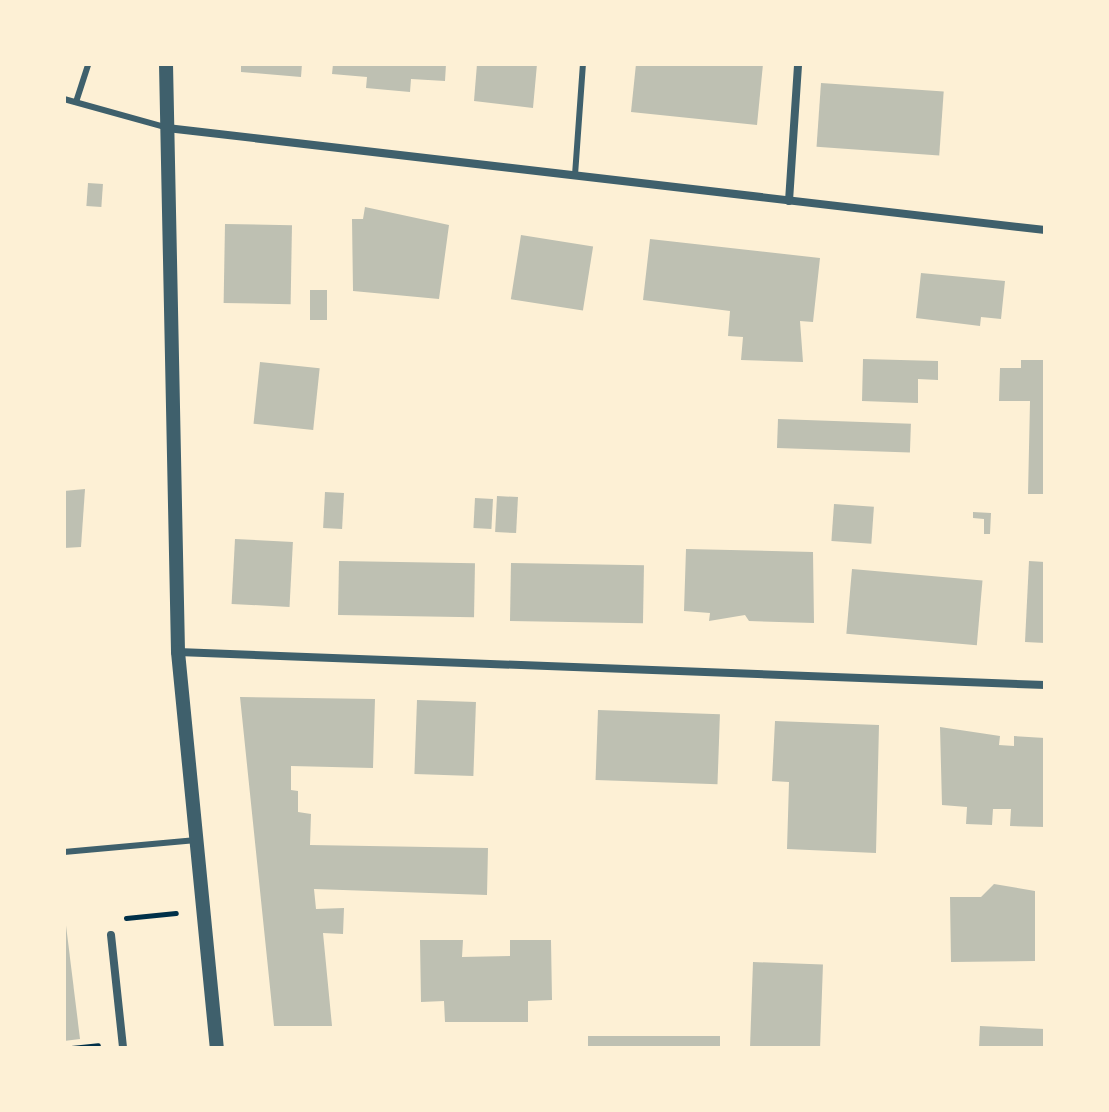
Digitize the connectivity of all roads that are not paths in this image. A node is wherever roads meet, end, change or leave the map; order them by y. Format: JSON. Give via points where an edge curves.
{"nodes":[{"id":1,"x":88,"y":64,"type":"edge"},
{"id":2,"x":166,"y":64,"type":"edge"},
{"id":3,"x":583,"y":64,"type":"edge"},
{"id":4,"x":798,"y":64,"type":"edge"},
{"id":5,"x":64,"y":99,"type":"edge"},
{"id":6,"x":76,"y":102,"type":"junction"},
{"id":7,"x":167,"y":128,"type":"junction"},
{"id":8,"x":575,"y":175,"type":"junction"},
{"id":9,"x":789,"y":201,"type":"junction"},
{"id":10,"x":1045,"y":230,"type":"edge"},
{"id":11,"x":178,"y":652,"type":"junction"},
{"id":12,"x":1045,"y":685,"type":"edge"},
{"id":13,"x":198,"y":840,"type":"junction"},
{"id":14,"x":64,"y":852,"type":"edge"},
{"id":15,"x":111,"y":935,"type":"dead end"},
{"id":16,"x":123,"y":1048,"type":"edge"},
{"id":17,"x":217,"y":1048,"type":"edge"}],
"edges":[{"from":1,"to":6,"type":"lane"},
{"from":2,"to":7,"type":"street"},
{"from":3,"to":8,"type":"lane"},
{"from":4,"to":9,"type":"street"},
{"from":5,"to":6,"type":"lane"},
{"from":6,"to":7,"type":"lane"},
{"from":7,"to":8,"type":"street"},
{"from":7,"to":11,"type":"street"},
{"from":8,"to":9,"type":"street"},
{"from":9,"to":10,"type":"street"},
{"from":11,"to":12,"type":"street"},
{"from":11,"to":13,"type":"street"},
{"from":13,"to":14,"type":"lane"},
{"from":13,"to":17,"type":"street"},
{"from":15,"to":16,"type":"street"}]}
